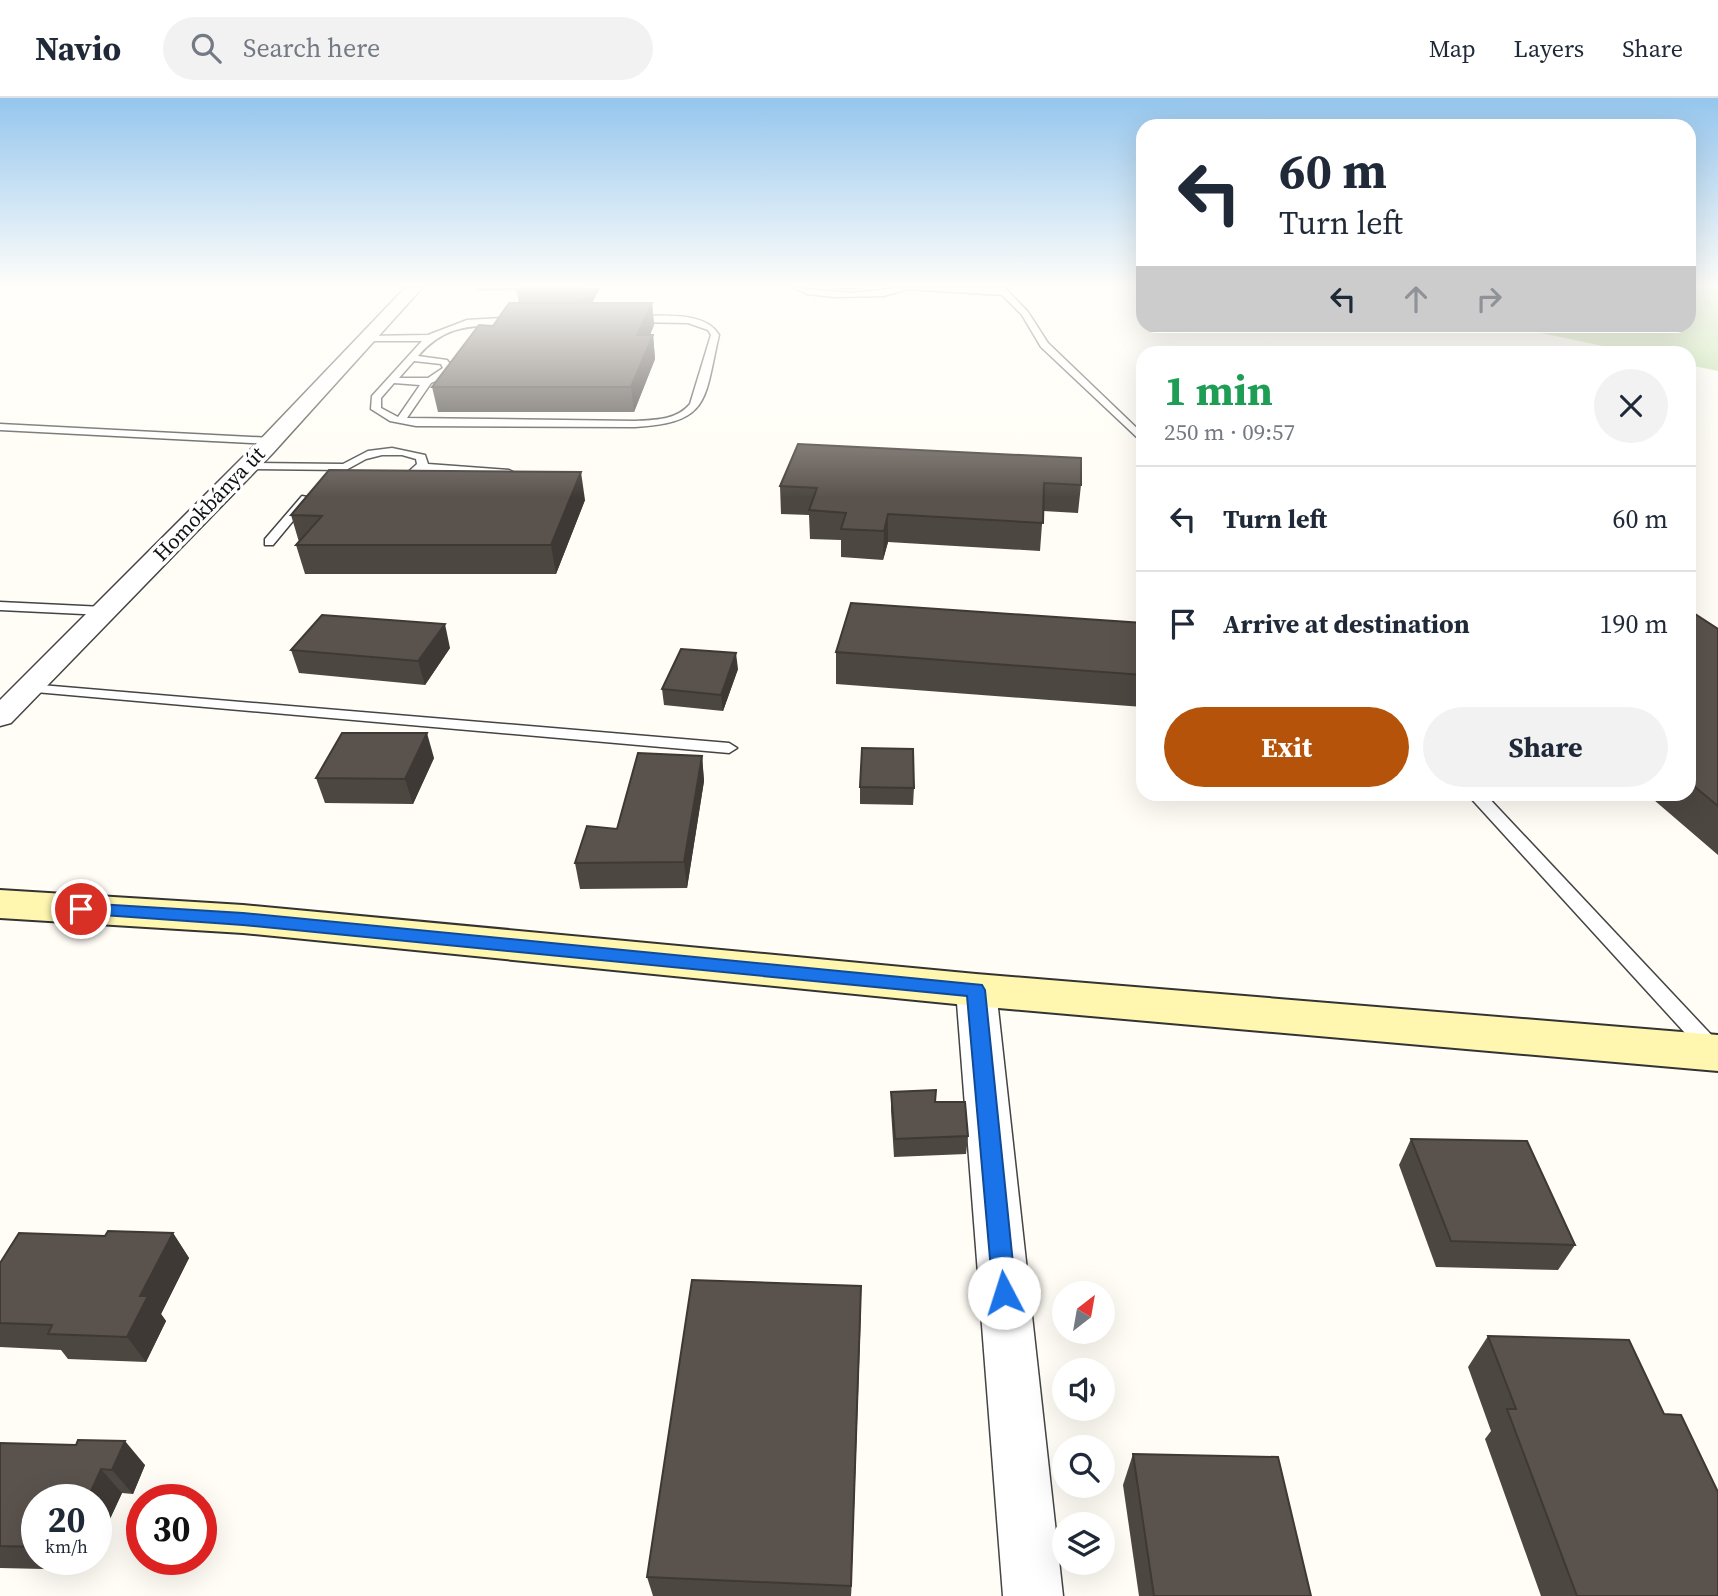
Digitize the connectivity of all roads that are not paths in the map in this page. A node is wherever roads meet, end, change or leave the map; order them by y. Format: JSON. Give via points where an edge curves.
{"nodes":[{"id":1,"x":349,"y":358,"type":"edge"},
{"id":2,"x":411,"y":358,"type":"joint"},
{"id":3,"x":708,"y":358,"type":"edge"},
{"id":4,"x":1057,"y":358,"type":"edge"},
{"id":5,"x":391,"y":380,"type":"junction"},
{"id":6,"x":428,"y":381,"type":"junction"},
{"id":7,"x":401,"y":420,"type":"junction"},
{"id":8,"x":122,"y":422,"type":"dead end"},
{"id":9,"x":0,"y":427,"type":"edge"},
{"id":10,"x":1136,"y":433,"type":"edge"},
{"id":11,"x":276,"y":435,"type":"junction"},
{"id":12,"x":247,"y":466,"type":"junction"},
{"id":13,"x":421,"y":467,"type":"junction"},
{"id":14,"x":331,"y":474,"type":"junction"},
{"id":15,"x":518,"y":474,"type":"edge"},
{"id":16,"x":354,"y":479,"type":"edge"},
{"id":17,"x":388,"y":481,"type":"edge"},
{"id":18,"x":269,"y":542,"type":"dead end"},
{"id":19,"x":0,"y":606,"type":"edge"},
{"id":20,"x":104,"y":611,"type":"junction"},
{"id":21,"x":29,"y":688,"type":"junction"},
{"id":22,"x":0,"y":717,"type":"edge"},
{"id":23,"x":729,"y":748,"type":"dead end"},
{"id":24,"x":1482,"y":801,"type":"edge"},
{"id":25,"x":0,"y":904,"type":"edge"},
{"id":26,"x":976,"y":990,"type":"junction"},
{"id":27,"x":1717,"y":1054,"type":"edge"},
{"id":28,"x":1033,"y":1596,"type":"edge"}],
"edges":[{"from":1,"to":11,"type":"street","name":"Homokbánya út"},
{"from":2,"to":5,"type":"lane"},
{"from":2,"to":6,"type":"lane","via":[[448,365],[444,375]]},
{"from":3,"to":7,"type":"lane","via":[[695,404],[685,414],[665,421],[432,424]]},
{"from":4,"to":10,"type":"lane"},
{"from":5,"to":6,"type":"lane"},
{"from":5,"to":7,"type":"lane","via":[[374,404],[381,413]]},
{"from":6,"to":7,"type":"lane"},
{"from":8,"to":11,"type":"lane"},
{"from":9,"to":11,"type":"lane"},
{"from":11,"to":12,"type":"street","name":"Homokbánya út"},
{"from":12,"to":14,"type":"lane"},
{"from":12,"to":20,"type":"street","name":"Homokbánya út"},
{"from":13,"to":14,"type":"lane","via":[[421,457],[394,451],[359,458]]},
{"from":13,"to":15,"type":"lane"},
{"from":13,"to":17,"type":"lane"},
{"from":14,"to":16,"type":"lane"},
{"from":14,"to":18,"type":"lane"},
{"from":19,"to":20,"type":"lane"},
{"from":20,"to":21,"type":"street","name":"Homokbánya út"},
{"from":21,"to":22,"type":"street","name":"Homokbánya út"},
{"from":21,"to":23,"type":"lane"},
{"from":24,"to":27,"type":"lane"},
{"from":25,"to":26,"type":"main road","via":[[243,919]]},
{"from":26,"to":27,"type":"main road"},
{"from":26,"to":28,"type":"street"}]}
